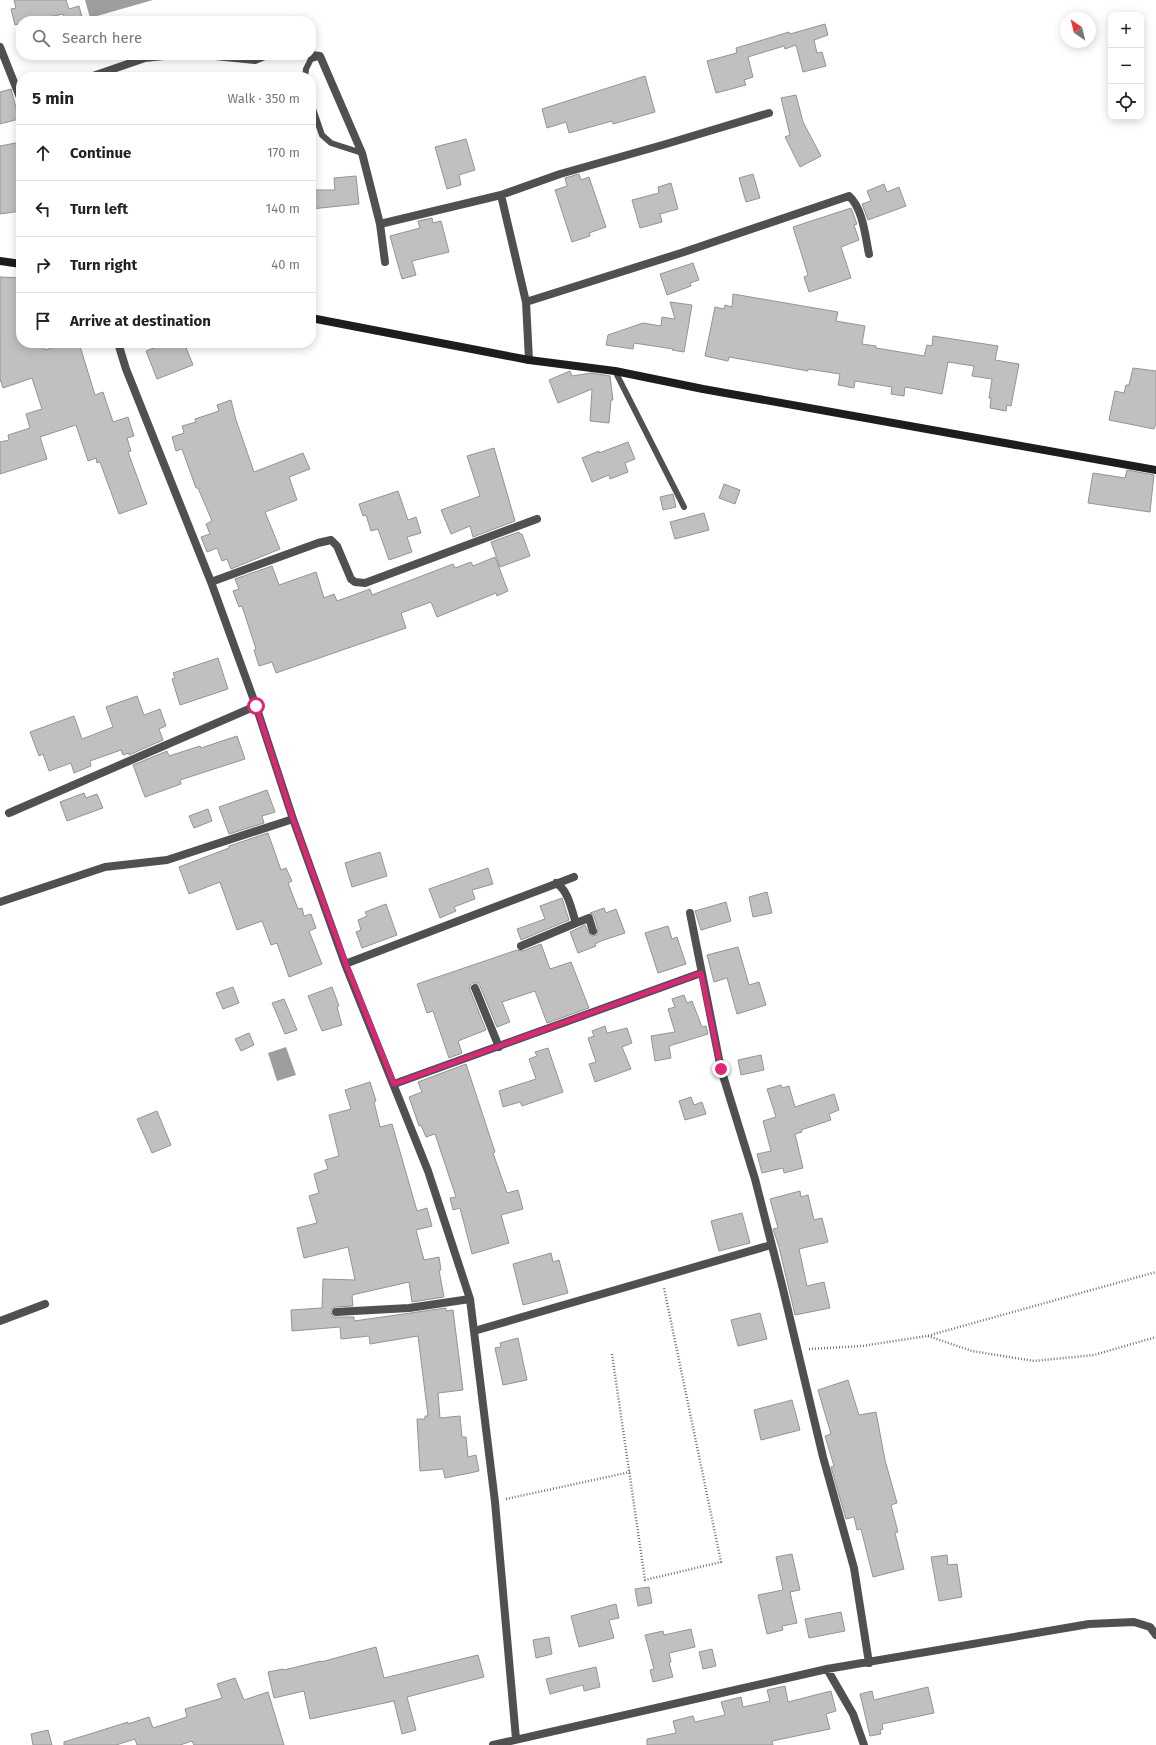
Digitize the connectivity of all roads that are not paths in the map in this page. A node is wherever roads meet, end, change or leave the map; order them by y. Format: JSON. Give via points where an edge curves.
{"nodes":[{"id":1,"x":0,"y":47,"type":"edge"},
{"id":2,"x":316,"y":55,"type":"edge"},
{"id":3,"x":320,"y":56,"type":"junction"},
{"id":4,"x":316,"y":57,"type":"edge"},
{"id":5,"x":139,"y":60,"type":"edge"},
{"id":6,"x":310,"y":60,"type":"edge"},
{"id":7,"x":104,"y":72,"type":"edge"},
{"id":8,"x":306,"y":72,"type":"edge"},
{"id":9,"x":16,"y":87,"type":"edge"},
{"id":10,"x":769,"y":113,"type":"dead end"},
{"id":11,"x":316,"y":117,"type":"edge"},
{"id":12,"x":362,"y":153,"type":"junction"},
{"id":13,"x":501,"y":195,"type":"junction"},
{"id":14,"x":380,"y":224,"type":"junction"},
{"id":15,"x":869,"y":254,"type":"dead end"},
{"id":16,"x":0,"y":261,"type":"edge"},
{"id":17,"x":385,"y":262,"type":"dead end"},
{"id":18,"x":16,"y":263,"type":"edge"},
{"id":19,"x":526,"y":302,"type":"junction"},
{"id":20,"x":316,"y":319,"type":"edge"},
{"id":21,"x":120,"y":348,"type":"edge"},
{"id":22,"x":529,"y":360,"type":"junction"},
{"id":23,"x":615,"y":371,"type":"junction"},
{"id":24,"x":1156,"y":470,"type":"edge"},
{"id":25,"x":684,"y":507,"type":"dead end"},
{"id":26,"x":537,"y":519,"type":"dead end"},
{"id":27,"x":212,"y":582,"type":"junction"},
{"id":28,"x":256,"y":706,"type":"junction"},
{"id":29,"x":8,"y":813,"type":"dead end"},
{"id":30,"x":293,"y":819,"type":"junction"},
{"id":31,"x":574,"y":877,"type":"dead end"},
{"id":32,"x":556,"y":883,"type":"junction"},
{"id":33,"x":0,"y":902,"type":"edge"},
{"id":34,"x":690,"y":913,"type":"dead end"},
{"id":35,"x":576,"y":923,"type":"junction"},
{"id":36,"x":594,"y":931,"type":"dead end"},
{"id":37,"x":521,"y":946,"type":"dead end"},
{"id":38,"x":346,"y":964,"type":"junction"},
{"id":39,"x":701,"y":973,"type":"junction"},
{"id":40,"x":475,"y":988,"type":"dead end"},
{"id":41,"x":498,"y":1047,"type":"junction"},
{"id":42,"x":394,"y":1084,"type":"junction"},
{"id":43,"x":771,"y":1245,"type":"junction"},
{"id":44,"x":470,"y":1299,"type":"junction"},
{"id":45,"x":45,"y":1304,"type":"dead end"},
{"id":46,"x":336,"y":1312,"type":"dead end"},
{"id":47,"x":0,"y":1321,"type":"edge"},
{"id":48,"x":474,"y":1331,"type":"junction"},
{"id":49,"x":1156,"y":1635,"type":"edge"},
{"id":50,"x":869,"y":1663,"type":"junction"},
{"id":51,"x":827,"y":1669,"type":"junction"},
{"id":52,"x":516,"y":1739,"type":"junction"},
{"id":53,"x":493,"y":1745,"type":"edge"},
{"id":54,"x":864,"y":1745,"type":"edge"}],
"edges":[{"from":1,"to":9,"type":"street"},
{"from":2,"to":3,"type":"street"},
{"from":3,"to":4,"type":"lane"},
{"from":3,"to":12,"type":"street"},
{"from":5,"to":7,"type":"street"},
{"from":6,"to":8,"type":"lane"},
{"from":10,"to":13,"type":"street","via":[[560,174]]},
{"from":11,"to":12,"type":"lane","via":[[322,134],[331,143]]},
{"from":12,"to":14,"type":"street"},
{"from":13,"to":14,"type":"street"},
{"from":13,"to":19,"type":"street"},
{"from":14,"to":17,"type":"street"},
{"from":15,"to":19,"type":"street","via":[[860,213],[849,196]]},
{"from":16,"to":18,"type":"main road"},
{"from":19,"to":22,"type":"street"},
{"from":20,"to":22,"type":"main road"},
{"from":21,"to":27,"type":"street"},
{"from":22,"to":23,"type":"main road"},
{"from":23,"to":24,"type":"main road"},
{"from":23,"to":25,"type":"lane"},
{"from":26,"to":27,"type":"street","via":[[365,583],[351,579],[331,540]]},
{"from":27,"to":28,"type":"street"},
{"from":28,"to":29,"type":"street"},
{"from":28,"to":30,"type":"street"},
{"from":30,"to":33,"type":"street","via":[[167,860],[105,867]]},
{"from":30,"to":38,"type":"street"},
{"from":31,"to":32,"type":"street"},
{"from":32,"to":35,"type":"street","via":[[566,893]]},
{"from":32,"to":38,"type":"street"},
{"from":34,"to":39,"type":"street"},
{"from":35,"to":36,"type":"street","via":[[589,918]]},
{"from":35,"to":37,"type":"street"},
{"from":38,"to":42,"type":"street"},
{"from":39,"to":41,"type":"street"},
{"from":39,"to":43,"type":"street","via":[[721,1069],[755,1179]]},
{"from":40,"to":41,"type":"street"},
{"from":41,"to":42,"type":"street"},
{"from":42,"to":44,"type":"street","via":[[428,1171]]},
{"from":43,"to":48,"type":"street"},
{"from":43,"to":50,"type":"street","via":[[823,1456],[854,1568]]},
{"from":44,"to":46,"type":"street","via":[[409,1308]]},
{"from":44,"to":48,"type":"street"},
{"from":45,"to":47,"type":"street"},
{"from":48,"to":52,"type":"street","via":[[495,1502]]},
{"from":49,"to":50,"type":"street","via":[[1150,1627],[1134,1622],[1089,1624]]},
{"from":50,"to":51,"type":"street"},
{"from":51,"to":52,"type":"street"},
{"from":51,"to":54,"type":"street","via":[[853,1714]]},
{"from":52,"to":53,"type":"street"}]}
